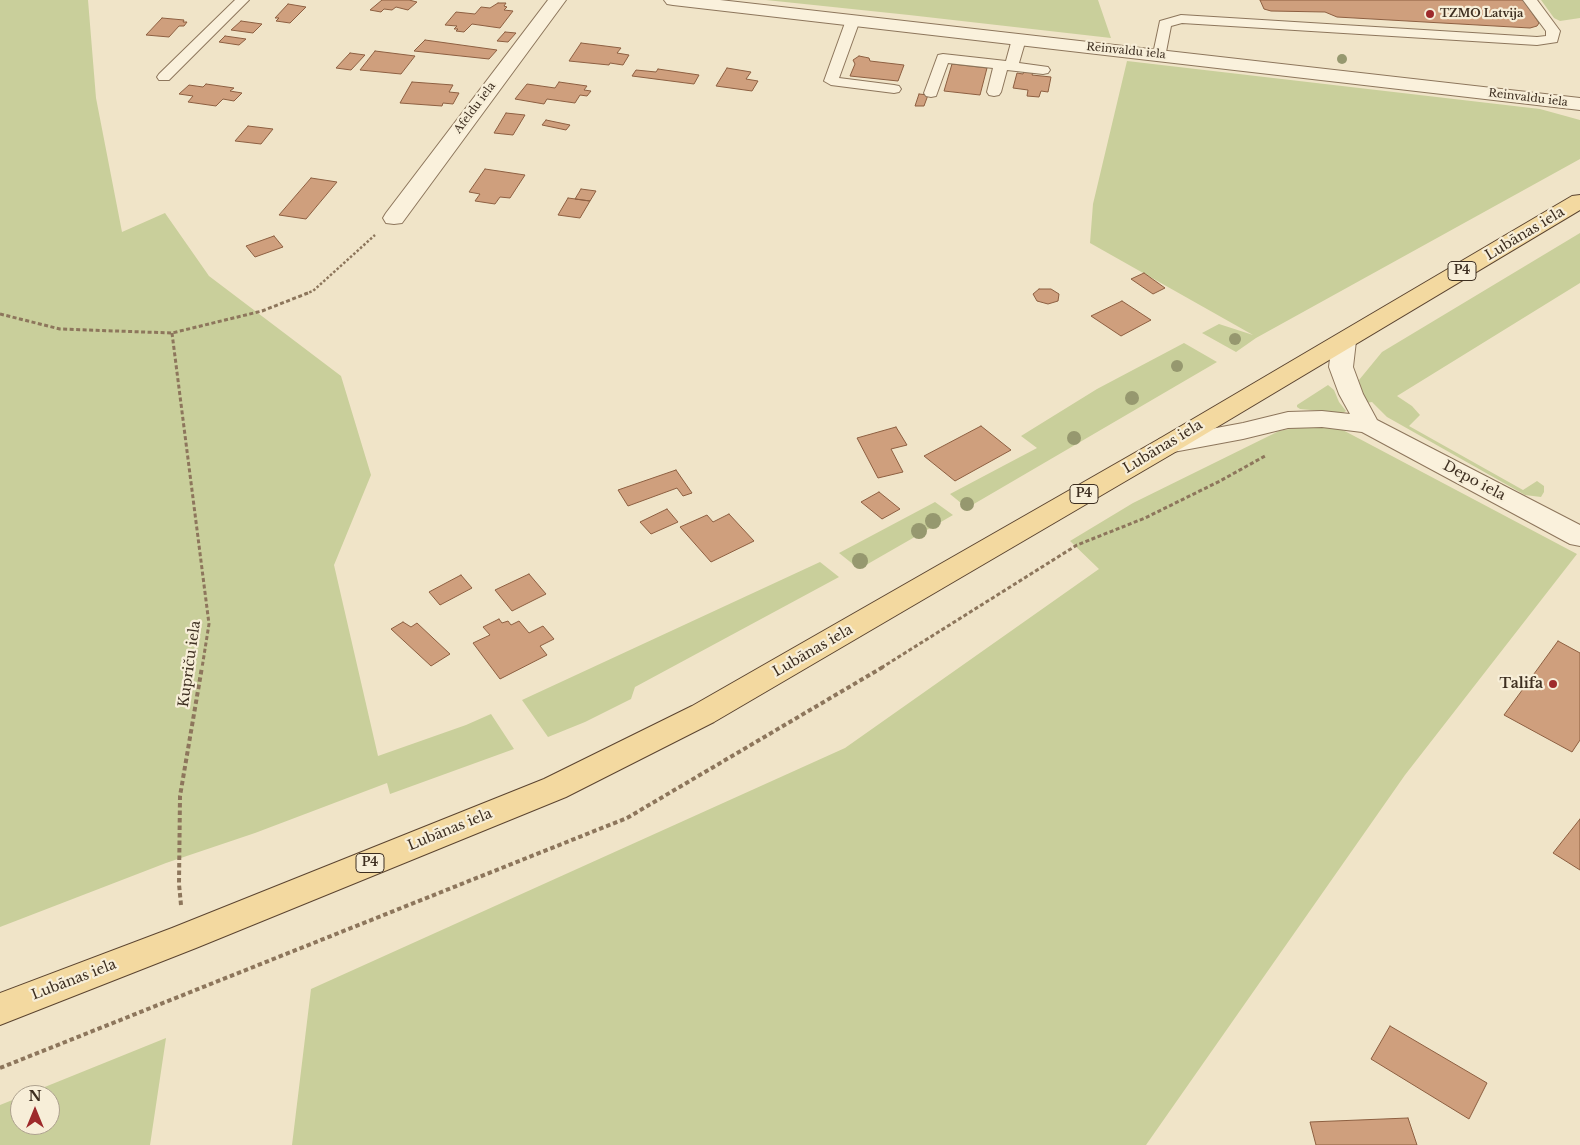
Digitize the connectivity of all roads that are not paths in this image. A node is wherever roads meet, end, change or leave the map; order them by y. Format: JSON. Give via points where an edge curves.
{"nodes":[{"id":1,"x":242,"y":0,"type":"edge"},
{"id":2,"x":557,"y":0,"type":"edge"},
{"id":3,"x":673,"y":0,"type":"edge"},
{"id":4,"x":1530,"y":0,"type":"edge"},
{"id":5,"x":852,"y":20,"type":"junction"},
{"id":6,"x":1019,"y":39,"type":"junction"},
{"id":7,"x":1160,"y":54,"type":"junction"},
{"id":8,"x":1006,"y":66,"type":"junction"},
{"id":9,"x":1043,"y":70,"type":"dead end"},
{"id":10,"x":164,"y":77,"type":"dead end"},
{"id":11,"x":894,"y":89,"type":"dead end"},
{"id":12,"x":994,"y":92,"type":"dead end"},
{"id":13,"x":931,"y":93,"type":"dead end"},
{"id":14,"x":1579,"y":104,"type":"edge"},
{"id":15,"x":1580,"y":201,"type":"edge"},
{"id":16,"x":394,"y":218,"type":"road end"},
{"id":17,"x":1344,"y":341,"type":"junction"},
{"id":18,"x":1368,"y":426,"type":"junction"},
{"id":19,"x":1168,"y":445,"type":"junction"},
{"id":20,"x":1579,"y":534,"type":"edge"},
{"id":21,"x":0,"y":1009,"type":"edge"}],
"edges":[{"from":1,"to":10,"type":"lane"},
{"from":2,"to":16,"type":"street","name":"Afeldu iela"},
{"from":3,"to":5,"type":"street","name":"Reinvaldu iela"},
{"from":4,"to":7,"type":"lane","via":[[1553,31],[1552,39],[1181,18],[1165,24]]},
{"from":5,"to":6,"type":"street","name":"Reinvaldu iela"},
{"from":5,"to":11,"type":"lane","via":[[831,82]]},
{"from":6,"to":7,"type":"street","name":"Reinvaldu iela"},
{"from":6,"to":8,"type":"lane"},
{"from":7,"to":14,"type":"street","name":"Reinvaldu iela"},
{"from":8,"to":9,"type":"lane"},
{"from":8,"to":12,"type":"lane"},
{"from":8,"to":13,"type":"lane","via":[[943,58]]},
{"from":15,"to":17,"type":"main road","name":"Lubānas iela","number":"P4"},
{"from":17,"to":18,"type":"street","via":[[1341,367]]},
{"from":17,"to":19,"type":"main road","name":"Lubānas iela","number":"P4"},
{"from":18,"to":19,"type":"street","name":"Depo iela","via":[[1322,418],[1288,420]]},
{"from":18,"to":20,"type":"street","name":"Depo iela"},
{"from":19,"to":21,"type":"main road","name":"Lubānas iela","number":"P4","via":[[703,714],[555,788]]}]}
